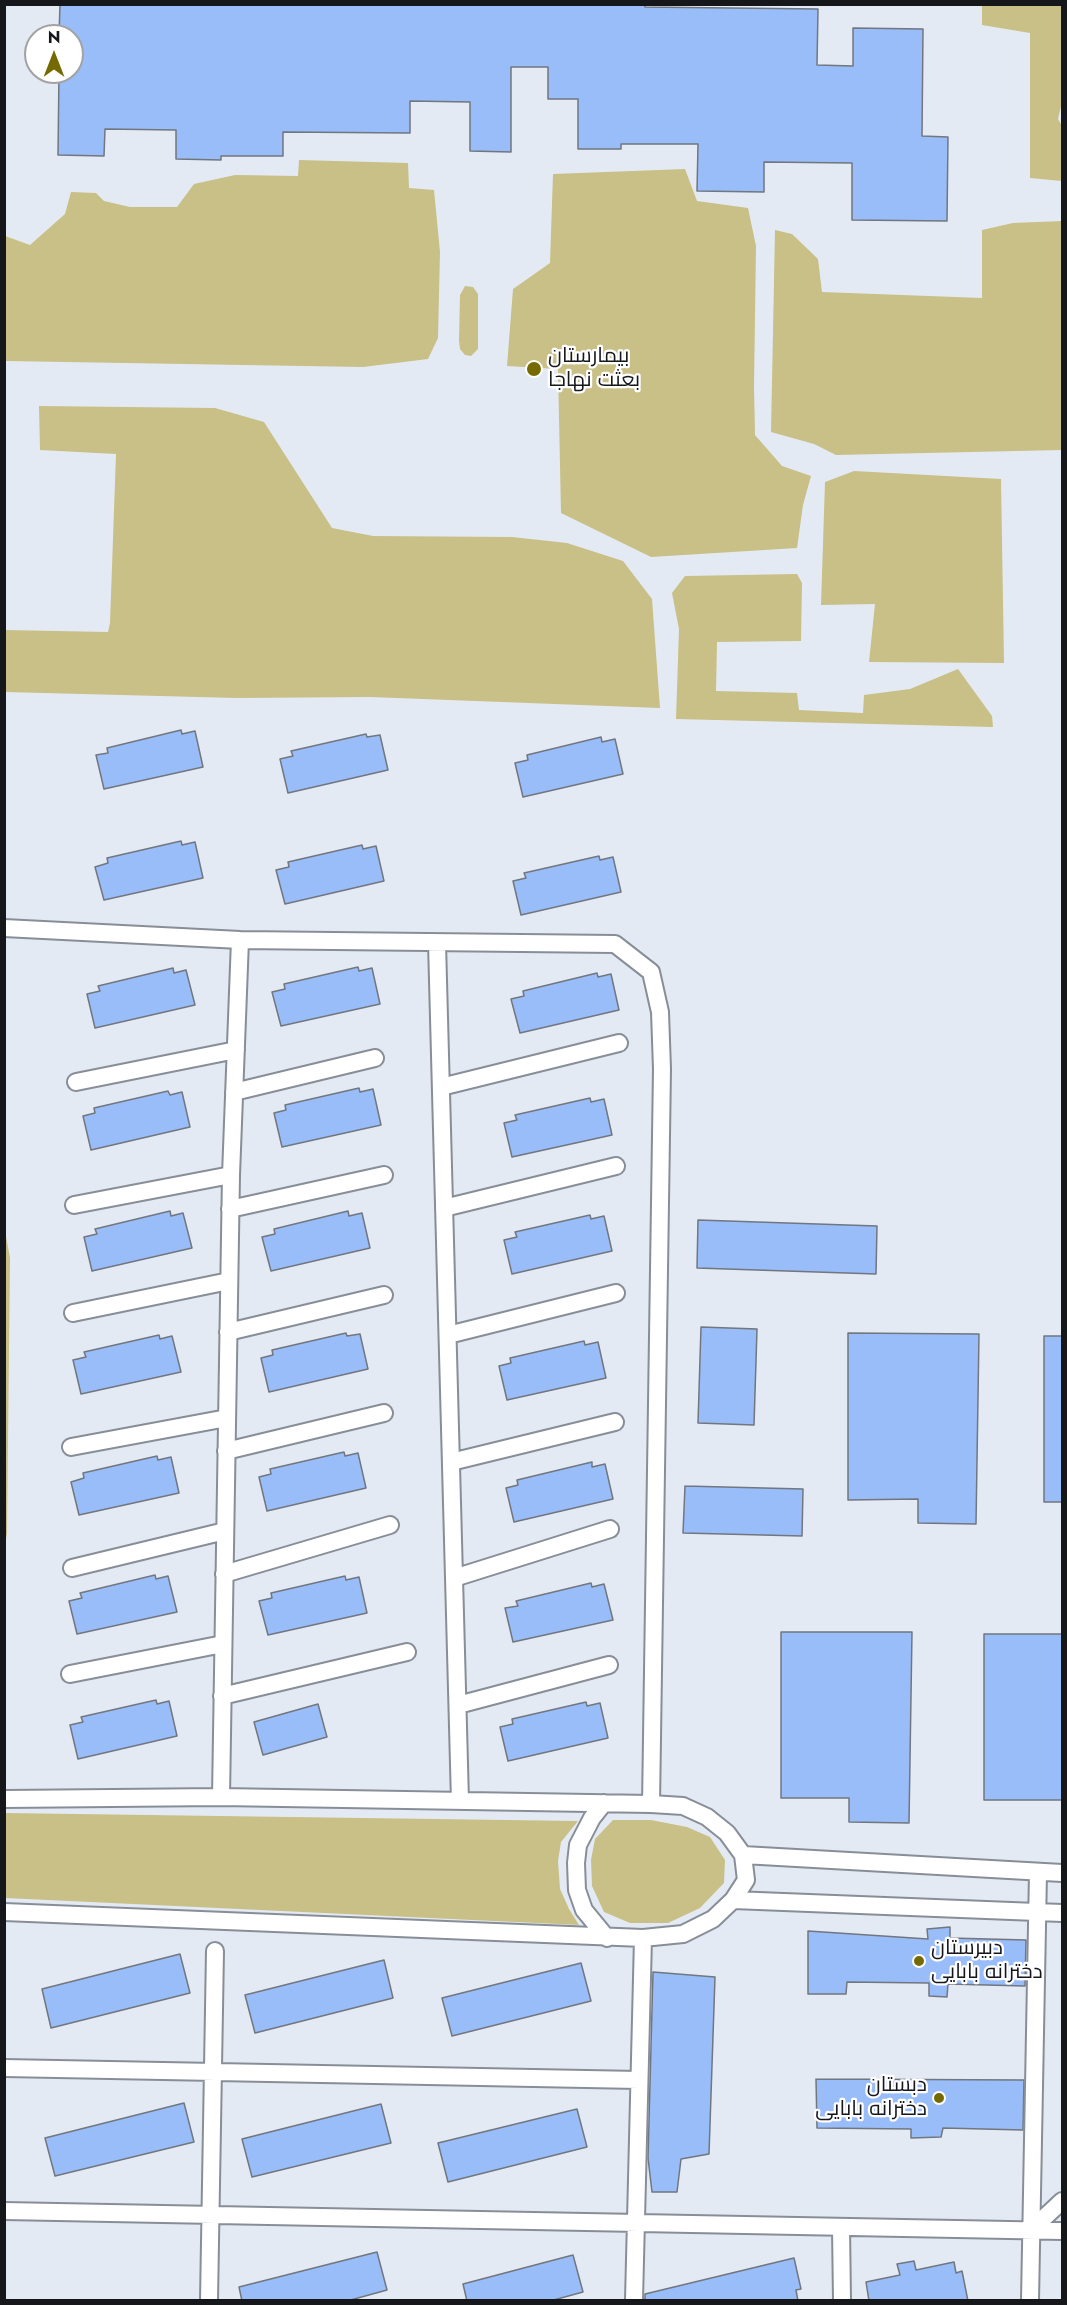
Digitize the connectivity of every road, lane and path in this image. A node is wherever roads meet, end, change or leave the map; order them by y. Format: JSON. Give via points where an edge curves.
{"nodes":[{"id":1,"x":4,"y":928,"type":"edge"},
{"id":2,"x":240,"y":940,"type":"junction"},
{"id":3,"x":437,"y":943,"type":"junction"},
{"id":4,"x":619,"y":1043,"type":"dead end"},
{"id":5,"x":236,"y":1050,"type":"junction"},
{"id":6,"x":375,"y":1058,"type":"dead end"},
{"id":7,"x":76,"y":1082,"type":"dead end"},
{"id":8,"x":441,"y":1087,"type":"junction"},
{"id":9,"x":234,"y":1092,"type":"junction"},
{"id":10,"x":616,"y":1166,"type":"dead end"},
{"id":11,"x":231,"y":1175,"type":"junction"},
{"id":12,"x":384,"y":1175,"type":"dead end"},
{"id":13,"x":74,"y":1205,"type":"dead end"},
{"id":14,"x":444,"y":1208,"type":"junction"},
{"id":15,"x":230,"y":1209,"type":"junction"},
{"id":16,"x":229,"y":1281,"type":"junction"},
{"id":17,"x":616,"y":1293,"type":"dead end"},
{"id":18,"x":384,"y":1295,"type":"dead end"},
{"id":19,"x":73,"y":1313,"type":"dead end"},
{"id":20,"x":228,"y":1332,"type":"junction"},
{"id":21,"x":448,"y":1335,"type":"junction"},
{"id":22,"x":384,"y":1413,"type":"dead end"},
{"id":23,"x":227,"y":1418,"type":"junction"},
{"id":24,"x":615,"y":1422,"type":"dead end"},
{"id":25,"x":71,"y":1447,"type":"dead end"},
{"id":26,"x":226,"y":1451,"type":"junction"},
{"id":27,"x":451,"y":1462,"type":"junction"},
{"id":28,"x":390,"y":1525,"type":"dead end"},
{"id":29,"x":610,"y":1529,"type":"dead end"},
{"id":30,"x":225,"y":1531,"type":"junction"},
{"id":31,"x":72,"y":1568,"type":"dead end"},
{"id":32,"x":224,"y":1574,"type":"junction"},
{"id":33,"x":454,"y":1578,"type":"junction"},
{"id":34,"x":223,"y":1644,"type":"junction"},
{"id":35,"x":407,"y":1652,"type":"dead end"},
{"id":36,"x":609,"y":1665,"type":"dead end"},
{"id":37,"x":70,"y":1674,"type":"dead end"},
{"id":38,"x":222,"y":1696,"type":"junction"},
{"id":39,"x":458,"y":1705,"type":"junction"},
{"id":40,"x":221,"y":1797,"type":"junction"},
{"id":41,"x":4,"y":1799,"type":"edge"},
{"id":42,"x":460,"y":1801,"type":"junction"},
{"id":43,"x":604,"y":1803,"type":"junction"},
{"id":44,"x":651,"y":1804,"type":"junction"},
{"id":45,"x":742,"y":1855,"type":"junction"},
{"id":46,"x":1038,"y":1872,"type":"junction"},
{"id":47,"x":1062,"y":1873,"type":"edge"},
{"id":48,"x":733,"y":1900,"type":"junction"},
{"id":49,"x":1037,"y":1911,"type":"junction"},
{"id":50,"x":4,"y":1912,"type":"edge"},
{"id":51,"x":1062,"y":1913,"type":"edge"},
{"id":52,"x":607,"y":1938,"type":"junction"},
{"id":53,"x":643,"y":1938,"type":"junction"},
{"id":54,"x":215,"y":1951,"type":"dead end"},
{"id":55,"x":4,"y":2068,"type":"edge"},
{"id":56,"x":213,"y":2072,"type":"junction"},
{"id":57,"x":639,"y":2080,"type":"junction"},
{"id":58,"x":1062,"y":2201,"type":"edge"},
{"id":59,"x":4,"y":2211,"type":"edge"},
{"id":60,"x":211,"y":2215,"type":"junction"},
{"id":61,"x":636,"y":2223,"type":"junction"},
{"id":62,"x":841,"y":2227,"type":"junction"},
{"id":63,"x":1031,"y":2230,"type":"junction"},
{"id":64,"x":1062,"y":2231,"type":"edge"},
{"id":65,"x":209,"y":2301,"type":"edge"},
{"id":66,"x":634,"y":2301,"type":"edge"},
{"id":67,"x":842,"y":2301,"type":"edge"},
{"id":68,"x":1030,"y":2301,"type":"edge"}],
"edges":[{"from":1,"to":2,"type":"street"},
{"from":2,"to":3,"type":"street"},
{"from":2,"to":5,"type":"street"},
{"from":3,"to":8,"type":"street"},
{"from":3,"to":44,"type":"street","via":[[615,944],[651,972],[660,1012],[662,1069]]},
{"from":4,"to":8,"type":"street"},
{"from":5,"to":7,"type":"street"},
{"from":5,"to":9,"type":"street"},
{"from":6,"to":9,"type":"street"},
{"from":8,"to":14,"type":"street"},
{"from":9,"to":11,"type":"street"},
{"from":10,"to":14,"type":"street"},
{"from":11,"to":13,"type":"street"},
{"from":11,"to":15,"type":"street"},
{"from":12,"to":15,"type":"street"},
{"from":14,"to":21,"type":"street"},
{"from":15,"to":16,"type":"street"},
{"from":16,"to":19,"type":"street"},
{"from":16,"to":20,"type":"street"},
{"from":17,"to":21,"type":"street"},
{"from":18,"to":20,"type":"street"},
{"from":20,"to":23,"type":"street"},
{"from":21,"to":27,"type":"street"},
{"from":22,"to":26,"type":"street"},
{"from":23,"to":25,"type":"street"},
{"from":23,"to":26,"type":"street"},
{"from":24,"to":27,"type":"street"},
{"from":26,"to":30,"type":"street"},
{"from":27,"to":33,"type":"street"},
{"from":28,"to":32,"type":"street"},
{"from":29,"to":33,"type":"street"},
{"from":30,"to":31,"type":"street"},
{"from":30,"to":32,"type":"street"},
{"from":32,"to":34,"type":"street"},
{"from":33,"to":39,"type":"street"},
{"from":34,"to":37,"type":"street"},
{"from":34,"to":38,"type":"street"},
{"from":35,"to":38,"type":"street"},
{"from":36,"to":39,"type":"street"},
{"from":38,"to":40,"type":"street"},
{"from":39,"to":42,"type":"street"},
{"from":40,"to":41,"type":"street"},
{"from":40,"to":42,"type":"street"},
{"from":42,"to":43,"type":"street"},
{"from":43,"to":44,"type":"street"},
{"from":43,"to":52,"type":"street","via":[[578,1845],[576,1863],[577,1890],[584,1910]]},
{"from":44,"to":45,"type":"street","via":[[683,1806],[707,1817],[727,1833]]},
{"from":45,"to":46,"type":"street"},
{"from":45,"to":48,"type":"street","via":[[746,1880]]},
{"from":46,"to":47,"type":"street"},
{"from":46,"to":49,"type":"street"},
{"from":48,"to":49,"type":"street"},
{"from":48,"to":53,"type":"street","via":[[713,1919],[683,1934]]},
{"from":49,"to":51,"type":"street"},
{"from":49,"to":63,"type":"street"},
{"from":50,"to":52,"type":"street"},
{"from":52,"to":53,"type":"street"},
{"from":53,"to":57,"type":"street"},
{"from":54,"to":56,"type":"street"},
{"from":55,"to":56,"type":"street"},
{"from":56,"to":57,"type":"street"},
{"from":56,"to":60,"type":"street"},
{"from":57,"to":61,"type":"street"},
{"from":58,"to":63,"type":"street"},
{"from":59,"to":60,"type":"street"},
{"from":60,"to":61,"type":"street"},
{"from":60,"to":65,"type":"street"},
{"from":61,"to":62,"type":"street"},
{"from":61,"to":66,"type":"street"},
{"from":62,"to":63,"type":"street"},
{"from":62,"to":67,"type":"street"},
{"from":63,"to":64,"type":"street"},
{"from":63,"to":68,"type":"street"}]}
